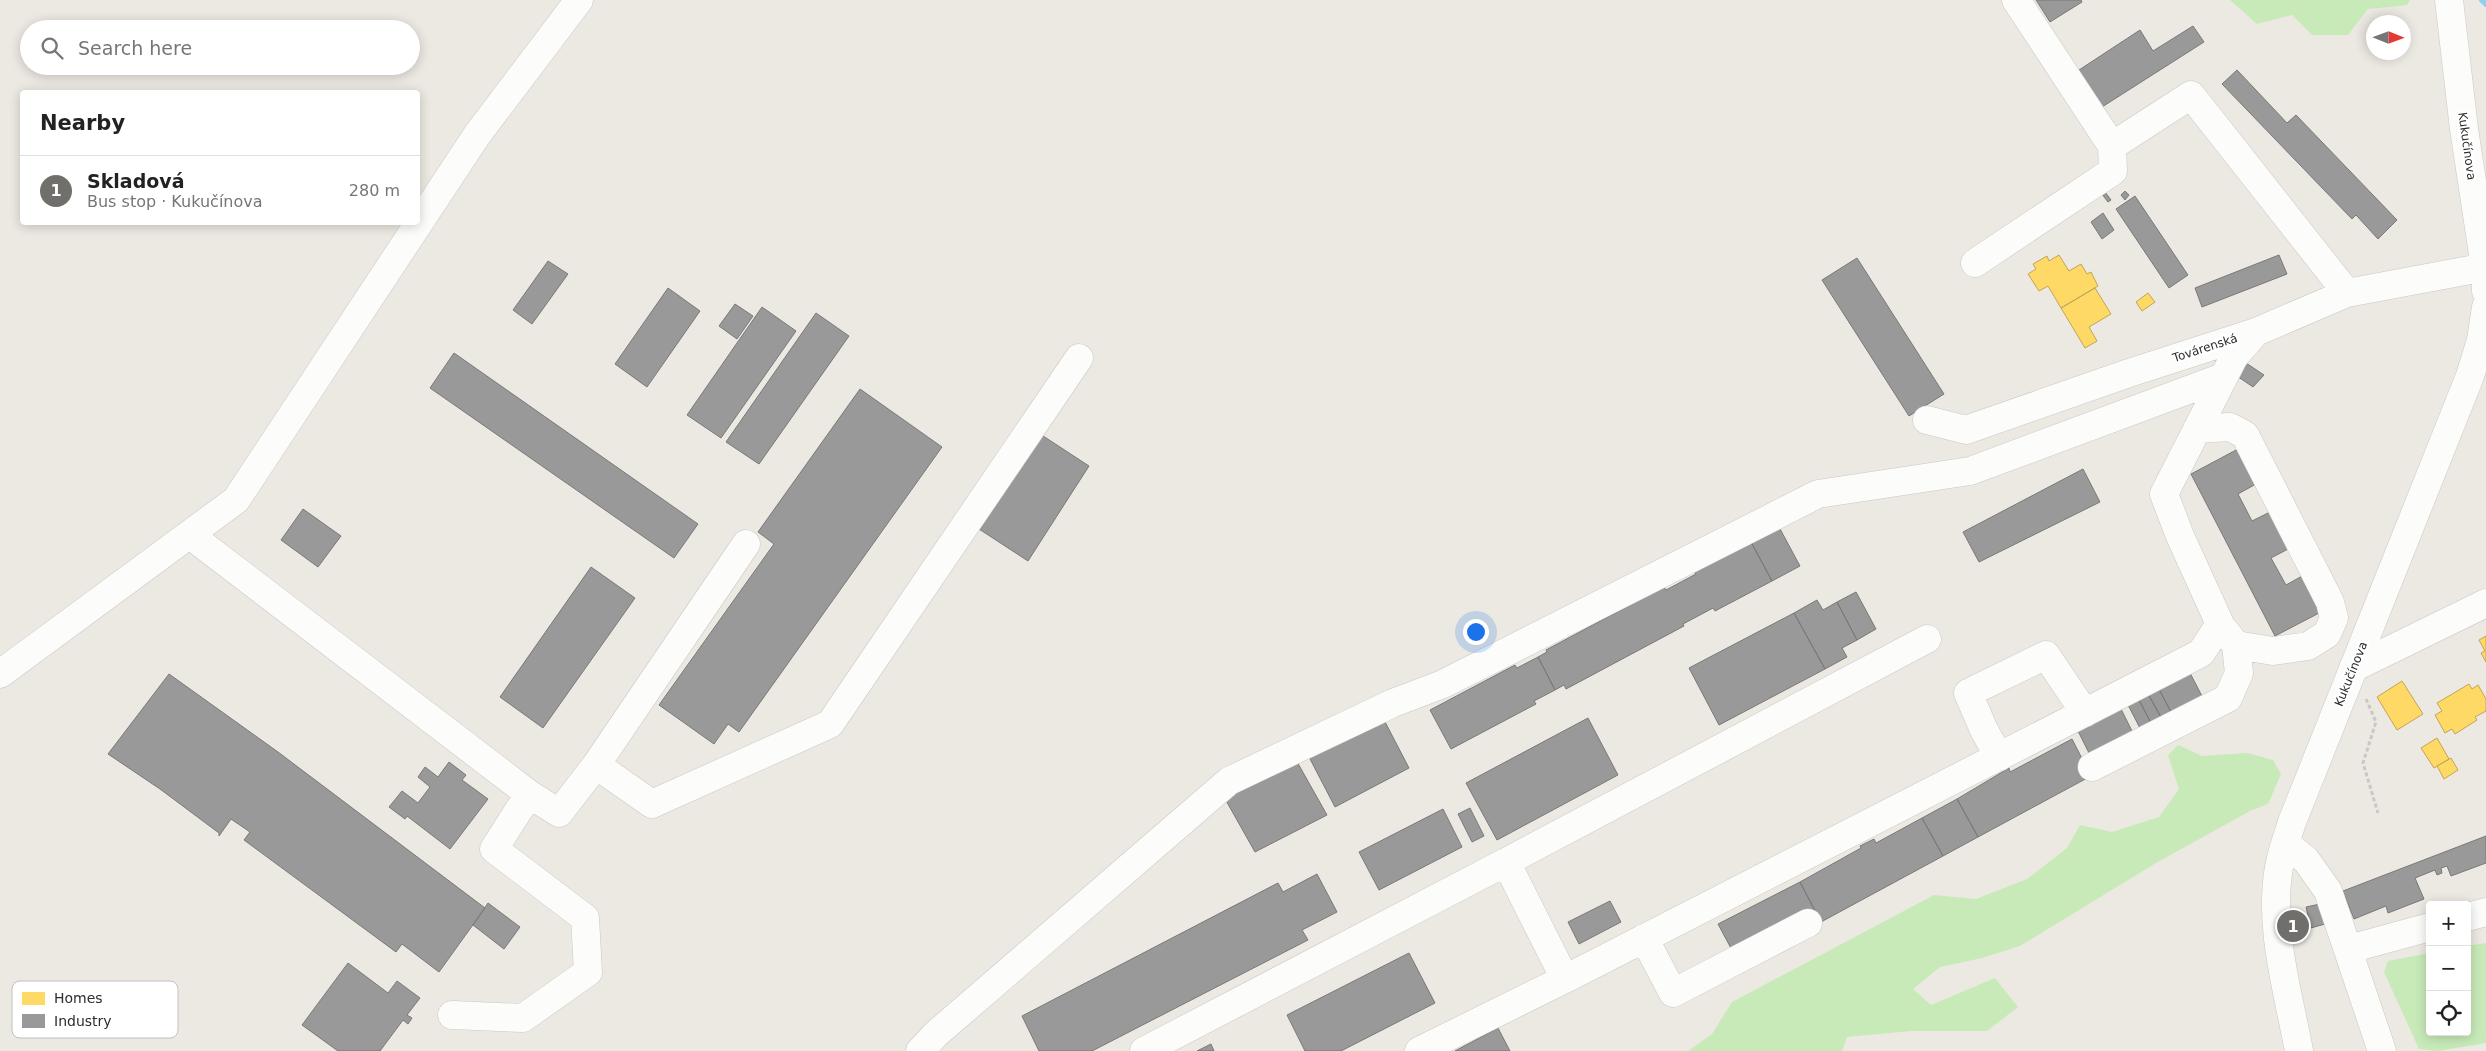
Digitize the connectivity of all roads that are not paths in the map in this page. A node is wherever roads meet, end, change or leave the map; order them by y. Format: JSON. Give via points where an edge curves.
{"nodes":[{"id":1,"x":579,"y":0,"type":"edge"},
{"id":2,"x":2016,"y":0,"type":"edge"},
{"id":3,"x":2450,"y":6,"type":"edge"},
{"id":4,"x":2112,"y":146,"type":"junction"},
{"id":5,"x":420,"y":221,"type":"edge"},
{"id":6,"x":418,"y":225,"type":"edge"},
{"id":7,"x":1975,"y":263,"type":"dead end"},
{"id":8,"x":2486,"y":275,"type":"edge"},
{"id":9,"x":2347,"y":293,"type":"junction"},
{"id":10,"x":2486,"y":307,"type":"edge"},
{"id":11,"x":2256,"y":332,"type":"junction"},
{"id":12,"x":1079,"y":358,"type":"dead end"},
{"id":13,"x":2222,"y":377,"type":"junction"},
{"id":14,"x":1927,"y":420,"type":"dead end"},
{"id":15,"x":2197,"y":429,"type":"junction"},
{"id":16,"x":190,"y":535,"type":"junction"},
{"id":17,"x":746,"y":544,"type":"dead end"},
{"id":18,"x":2486,"y":602,"type":"edge"},
{"id":19,"x":2228,"y":635,"type":"junction"},
{"id":20,"x":1927,"y":639,"type":"dead end"},
{"id":21,"x":2353,"y":668,"type":"junction"},
{"id":22,"x":0,"y":674,"type":"edge"},
{"id":23,"x":2084,"y":713,"type":"junction"},
{"id":24,"x":1999,"y":757,"type":"junction"},
{"id":25,"x":596,"y":765,"type":"junction"},
{"id":26,"x":2092,"y":767,"type":"dead end"},
{"id":27,"x":529,"y":794,"type":"junction"},
{"id":28,"x":2285,"y":843,"type":"junction"},
{"id":29,"x":1506,"y":862,"type":"junction"},
{"id":30,"x":2486,"y":912,"type":"edge"},
{"id":31,"x":2471,"y":916,"type":"edge"},
{"id":32,"x":1808,"y":923,"type":"dead end"},
{"id":33,"x":2426,"y":928,"type":"edge"},
{"id":34,"x":1644,"y":938,"type":"junction"},
{"id":35,"x":2348,"y":949,"type":"junction"},
{"id":36,"x":1565,"y":979,"type":"junction"},
{"id":37,"x":452,"y":1015,"type":"dead end"},
{"id":38,"x":920,"y":1051,"type":"edge"},
{"id":39,"x":1144,"y":1051,"type":"edge"},
{"id":40,"x":1418,"y":1051,"type":"edge"},
{"id":41,"x":2299,"y":1051,"type":"edge"},
{"id":42,"x":2382,"y":1051,"type":"edge"}],
"edges":[{"from":1,"to":5,"type":"street","via":[[477,135]]},
{"from":2,"to":4,"type":"street"},
{"from":3,"to":8,"type":"street","name":"Kukučínova"},
{"from":4,"to":7,"type":"street","via":[[2113,171]]},
{"from":4,"to":9,"type":"street","via":[[2191,95]]},
{"from":6,"to":16,"type":"street","via":[[236,500]]},
{"from":8,"to":9,"type":"street","name":"Továrenská"},
{"from":9,"to":11,"type":"street","name":"Továrenská"},
{"from":10,"to":21,"type":"street","name":"Kukučínova","via":[[2481,340],[2470,376]]},
{"from":11,"to":13,"type":"street"},
{"from":11,"to":14,"type":"street","name":"Továrenská","via":[[1966,430]]},
{"from":12,"to":25,"type":"street","via":[[830,724],[652,804]]},
{"from":13,"to":15,"type":"street"},
{"from":13,"to":38,"type":"street","via":[[1970,471],[1818,494],[1444,684],[1393,704],[1229,781]]},
{"from":15,"to":19,"type":"street","via":[[2164,494],[2180,536]]},
{"from":15,"to":19,"type":"street","via":[[2230,427],[2245,435],[2330,602],[2334,618],[2327,634],[2308,646],[2273,651]]},
{"from":16,"to":22,"type":"street"},
{"from":16,"to":27,"type":"street"},
{"from":17,"to":25,"type":"street"},
{"from":18,"to":21,"type":"street"},
{"from":19,"to":23,"type":"street","via":[[2201,653]]},
{"from":19,"to":26,"type":"street","via":[[2239,673],[2228,698]]},
{"from":20,"to":29,"type":"street"},
{"from":21,"to":28,"type":"street","name":"Kukučínova"},
{"from":23,"to":24,"type":"street"},
{"from":23,"to":24,"type":"street","via":[[2046,655],[1968,693]]},
{"from":24,"to":34,"type":"street"},
{"from":25,"to":27,"type":"street","via":[[559,813]]},
{"from":27,"to":37,"type":"street","via":[[494,849],[585,918],[588,972],[523,1018]]},
{"from":28,"to":35,"type":"street","via":[[2306,860],[2328,891]]},
{"from":28,"to":41,"type":"street","name":"Kukučínova","via":[[2276,912]]},
{"from":29,"to":36,"type":"street"},
{"from":29,"to":39,"type":"street"},
{"from":30,"to":31,"type":"street"},
{"from":32,"to":34,"type":"street","via":[[1672,993]]},
{"from":33,"to":35,"type":"street"},
{"from":34,"to":36,"type":"street"},
{"from":35,"to":42,"type":"street"},
{"from":36,"to":40,"type":"street"}]}
